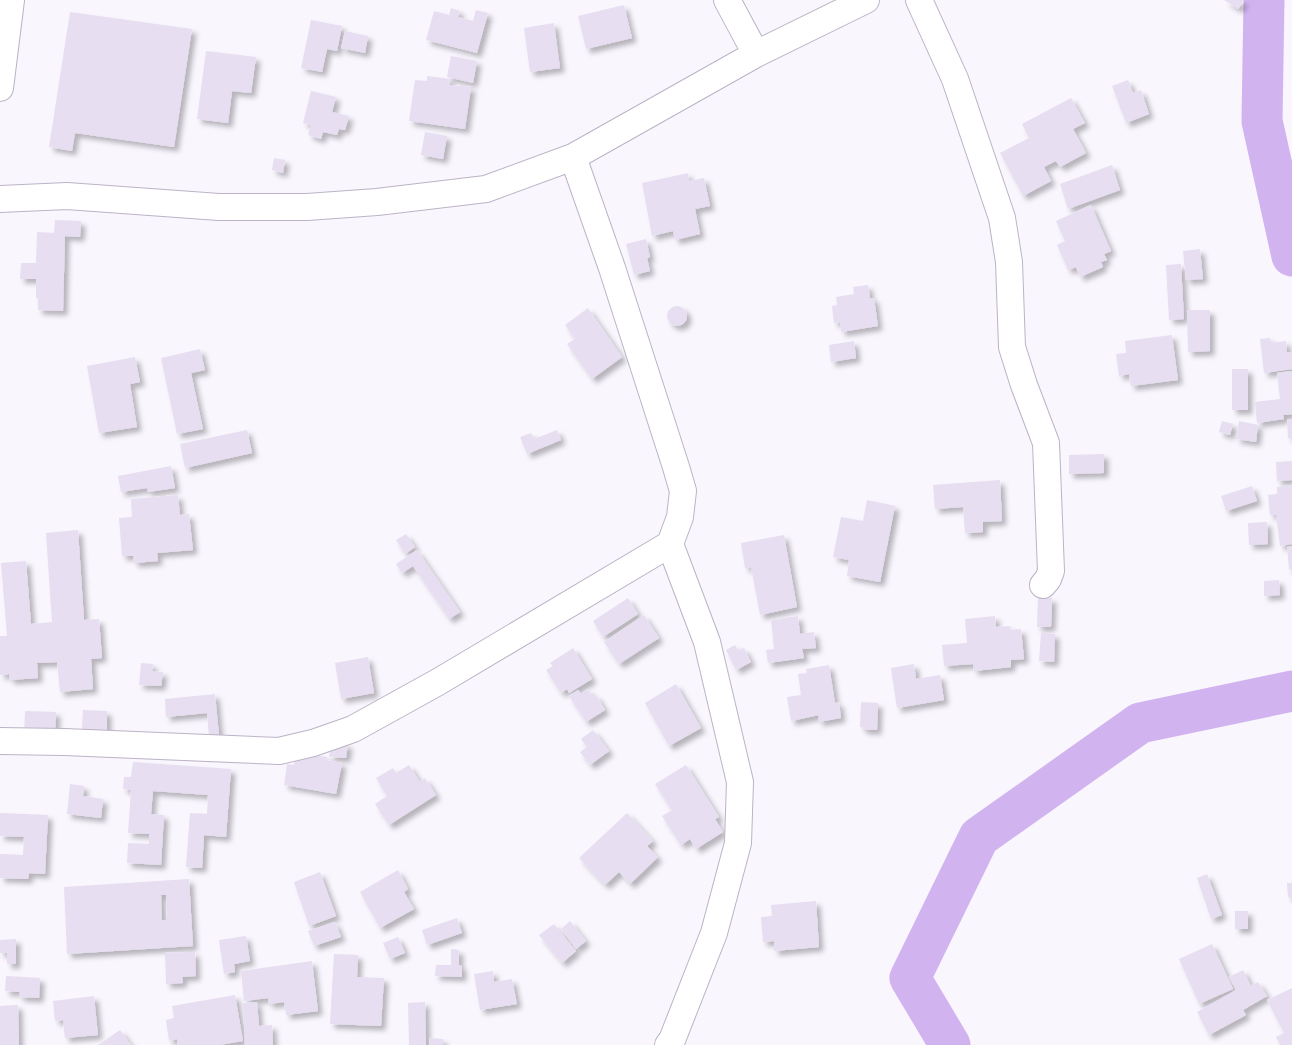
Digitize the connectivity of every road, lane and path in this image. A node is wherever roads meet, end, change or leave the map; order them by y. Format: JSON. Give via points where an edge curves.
{"nodes":[{"id":1,"x":727,"y":0,"type":"edge"},
{"id":2,"x":866,"y":0,"type":"edge"},
{"id":3,"x":919,"y":0,"type":"edge"},
{"id":4,"x":6,"y":14,"type":"edge"},
{"id":5,"x":756,"y":54,"type":"junction"},
{"id":6,"x":0,"y":88,"type":"edge"},
{"id":7,"x":573,"y":157,"type":"junction"},
{"id":8,"x":0,"y":199,"type":"edge"},
{"id":9,"x":670,"y":544,"type":"junction"},
{"id":10,"x":1043,"y":585,"type":"dead end"},
{"id":11,"x":0,"y":741,"type":"edge"},
{"id":12,"x":668,"y":1045,"type":"edge"}],
"edges":[{"from":1,"to":5,"type":"street"},
{"from":2,"to":5,"type":"street"},
{"from":3,"to":10,"type":"street","via":[[955,79],[1002,218],[1010,262],[1012,347],[1046,443],[1051,571]]},
{"from":4,"to":6,"type":"street"},
{"from":5,"to":7,"type":"street"},
{"from":7,"to":8,"type":"street","via":[[486,189],[307,207],[219,207],[67,196]]},
{"from":7,"to":9,"type":"street","via":[[681,483],[680,517]]},
{"from":9,"to":11,"type":"street","via":[[438,682],[353,728],[313,743],[278,751]]},
{"from":9,"to":12,"type":"street","via":[[707,642],[740,782],[738,843],[716,924]]}]}
